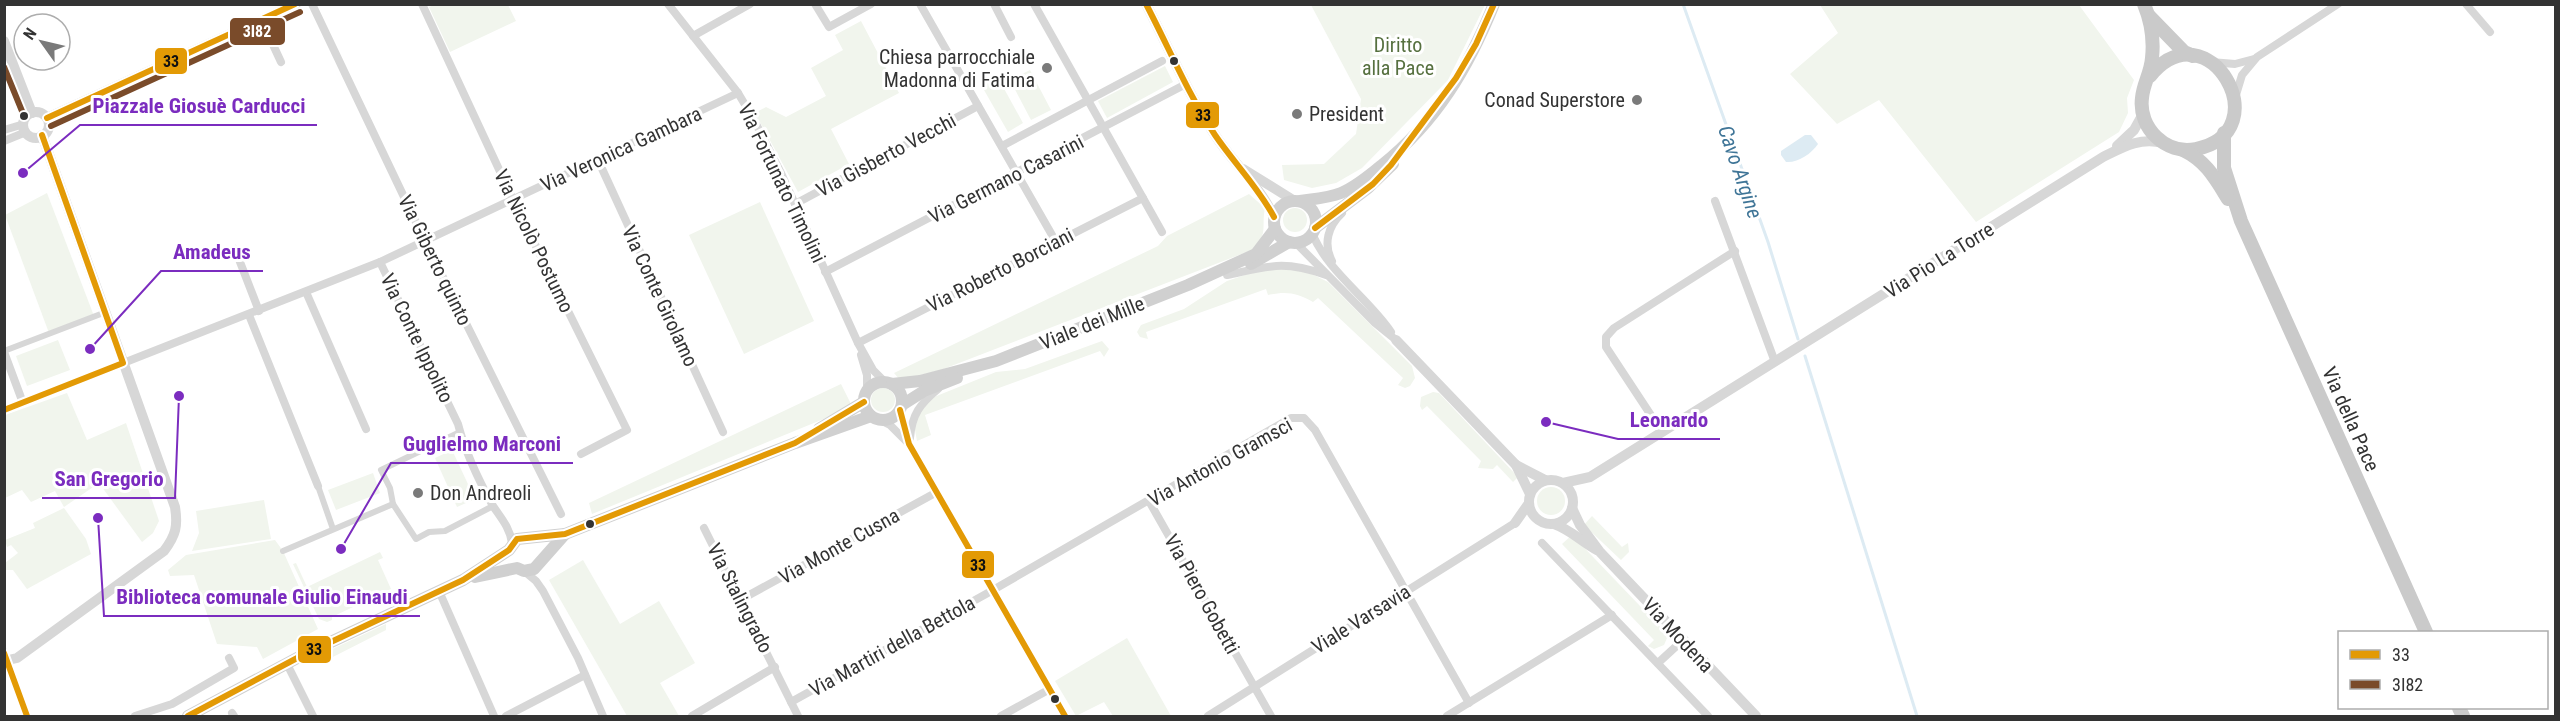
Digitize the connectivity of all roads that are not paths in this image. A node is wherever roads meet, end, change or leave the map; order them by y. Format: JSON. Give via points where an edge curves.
{"nodes":[{"id":1,"x":296,"y":4,"type":"edge"},
{"id":2,"x":312,"y":4,"type":"edge"},
{"id":3,"x":422,"y":4,"type":"edge"},
{"id":4,"x":668,"y":4,"type":"edge"},
{"id":5,"x":750,"y":4,"type":"edge"},
{"id":6,"x":815,"y":4,"type":"edge"},
{"id":7,"x":871,"y":4,"type":"edge"},
{"id":8,"x":920,"y":4,"type":"edge"},
{"id":9,"x":994,"y":4,"type":"edge"},
{"id":10,"x":1034,"y":4,"type":"edge"},
{"id":11,"x":1146,"y":4,"type":"edge"},
{"id":12,"x":1494,"y":4,"type":"edge"},
{"id":13,"x":2338,"y":4,"type":"edge"},
{"id":14,"x":2466,"y":4,"type":"edge"},
{"id":15,"x":2146,"y":10,"type":"edge"},
{"id":16,"x":262,"y":21,"type":"junction"},
{"id":17,"x":2490,"y":32,"type":"dead end"},
{"id":18,"x":693,"y":36,"type":"junction"},
{"id":19,"x":1011,"y":37,"type":"dead end"},
{"id":20,"x":4,"y":41,"type":"edge"},
{"id":21,"x":2193,"y":56,"type":"junction"},
{"id":22,"x":2257,"y":57,"type":"junction"},
{"id":23,"x":1162,"y":61,"type":"dead end"},
{"id":24,"x":281,"y":62,"type":"dead end"},
{"id":25,"x":2211,"y":62,"type":"junction"},
{"id":26,"x":2150,"y":76,"type":"junction"},
{"id":27,"x":1186,"y":84,"type":"junction"},
{"id":28,"x":738,"y":93,"type":"junction"},
{"id":29,"x":1088,"y":99,"type":"junction"},
{"id":30,"x":2235,"y":99,"type":"junction"},
{"id":31,"x":978,"y":106,"type":"junction"},
{"id":32,"x":32,"y":113,"type":"junction"},
{"id":33,"x":2143,"y":114,"type":"junction"},
{"id":34,"x":47,"y":118,"type":"junction"},
{"id":35,"x":25,"y":128,"type":"junction"},
{"id":36,"x":1104,"y":128,"type":"junction"},
{"id":37,"x":4,"y":130,"type":"edge"},
{"id":38,"x":2224,"y":133,"type":"junction"},
{"id":39,"x":42,"y":135,"type":"junction"},
{"id":40,"x":4,"y":141,"type":"edge"},
{"id":41,"x":2164,"y":143,"type":"junction"},
{"id":42,"x":1407,"y":144,"type":"junction"},
{"id":43,"x":1002,"y":146,"type":"junction"},
{"id":44,"x":2182,"y":149,"type":"junction"},
{"id":45,"x":2103,"y":157,"type":"junction"},
{"id":46,"x":598,"y":160,"type":"junction"},
{"id":47,"x":1238,"y":165,"type":"junction"},
{"id":48,"x":1017,"y":172,"type":"junction"},
{"id":49,"x":1368,"y":188,"type":"junction"},
{"id":50,"x":1143,"y":198,"type":"junction"},
{"id":51,"x":513,"y":200,"type":"junction"},
{"id":52,"x":1297,"y":201,"type":"junction"},
{"id":53,"x":1715,"y":201,"type":"dead end"},
{"id":54,"x":795,"y":204,"type":"junction"},
{"id":55,"x":2241,"y":221,"type":"junction"},
{"id":56,"x":1274,"y":223,"type":"junction"},
{"id":57,"x":1314,"y":230,"type":"junction"},
{"id":58,"x":1162,"y":232,"type":"dead end"},
{"id":59,"x":425,"y":241,"type":"junction"},
{"id":60,"x":1056,"y":242,"type":"junction"},
{"id":61,"x":1293,"y":243,"type":"junction"},
{"id":62,"x":235,"y":249,"type":"dead end"},
{"id":63,"x":1735,"y":251,"type":"junction"},
{"id":64,"x":380,"y":262,"type":"junction"},
{"id":65,"x":1335,"y":267,"type":"junction"},
{"id":66,"x":825,"y":272,"type":"junction"},
{"id":67,"x":1227,"y":275,"type":"junction"},
{"id":68,"x":1328,"y":276,"type":"junction"},
{"id":69,"x":1188,"y":285,"type":"junction"},
{"id":70,"x":306,"y":292,"type":"junction"},
{"id":71,"x":259,"y":311,"type":"junction"},
{"id":72,"x":106,"y":312,"type":"junction"},
{"id":73,"x":249,"y":315,"type":"junction"},
{"id":74,"x":1396,"y":340,"type":"junction"},
{"id":75,"x":858,"y":343,"type":"junction"},
{"id":76,"x":4,"y":351,"type":"edge"},
{"id":77,"x":996,"y":361,"type":"junction"},
{"id":78,"x":1775,"y":362,"type":"junction"},
{"id":79,"x":123,"y":363,"type":"junction"},
{"id":80,"x":945,"y":382,"type":"junction"},
{"id":81,"x":889,"y":383,"type":"junction"},
{"id":82,"x":866,"y":396,"type":"junction"},
{"id":83,"x":23,"y":403,"type":"junction"},
{"id":84,"x":901,"y":408,"type":"junction"},
{"id":85,"x":4,"y":410,"type":"edge"},
{"id":86,"x":876,"y":418,"type":"junction"},
{"id":87,"x":366,"y":429,"type":"dead end"},
{"id":88,"x":460,"y":432,"type":"junction"},
{"id":89,"x":723,"y":432,"type":"dead end"},
{"id":90,"x":1662,"y":432,"type":"junction"},
{"id":91,"x":795,"y":443,"type":"junction"},
{"id":92,"x":909,"y":444,"type":"junction"},
{"id":93,"x":581,"y":454,"type":"dead end"},
{"id":94,"x":1516,"y":465,"type":"junction"},
{"id":95,"x":1590,"y":477,"type":"junction"},
{"id":96,"x":1545,"y":480,"type":"junction"},
{"id":97,"x":1563,"y":483,"type":"junction"},
{"id":98,"x":318,"y":486,"type":"joint"},
{"id":99,"x":937,"y":492,"type":"junction"},
{"id":100,"x":1529,"y":499,"type":"junction"},
{"id":101,"x":1149,"y":501,"type":"junction"},
{"id":102,"x":393,"y":504,"type":"junction"},
{"id":103,"x":1573,"y":505,"type":"junction"},
{"id":104,"x":494,"y":506,"type":"junction"},
{"id":105,"x":561,"y":514,"type":"dead end"},
{"id":106,"x":1537,"y":520,"type":"junction"},
{"id":107,"x":1515,"y":523,"type":"junction"},
{"id":108,"x":1554,"y":524,"type":"junction"},
{"id":109,"x":704,"y":528,"type":"dead end"},
{"id":110,"x":333,"y":529,"type":"junction"},
{"id":111,"x":565,"y":534,"type":"junction"},
{"id":112,"x":533,"y":537,"type":"junction"},
{"id":113,"x":1542,"y":543,"type":"dead end"},
{"id":114,"x":511,"y":546,"type":"junction"},
{"id":115,"x":283,"y":551,"type":"dead end"},
{"id":116,"x":1600,"y":552,"type":"junction"},
{"id":117,"x":541,"y":561,"type":"junction"},
{"id":118,"x":521,"y":570,"type":"junction"},
{"id":119,"x":463,"y":580,"type":"junction"},
{"id":120,"x":993,"y":590,"type":"junction"},
{"id":121,"x":438,"y":591,"type":"junction"},
{"id":122,"x":543,"y":591,"type":"junction"},
{"id":123,"x":1405,"y":592,"type":"junction"},
{"id":124,"x":740,"y":600,"type":"junction"},
{"id":125,"x":1612,"y":615,"type":"junction"},
{"id":126,"x":2425,"y":631,"type":"edge"},
{"id":127,"x":1683,"y":640,"type":"junction"},
{"id":128,"x":6,"y":658,"type":"edge"},
{"id":129,"x":229,"y":658,"type":"dead end"},
{"id":130,"x":1658,"y":663,"type":"junction"},
{"id":131,"x":287,"y":664,"type":"junction"},
{"id":132,"x":775,"y":667,"type":"junction"},
{"id":133,"x":585,"y":675,"type":"junction"},
{"id":134,"x":1254,"y":687,"type":"junction"},
{"id":135,"x":1050,"y":689,"type":"junction"},
{"id":136,"x":791,"y":702,"type":"junction"},
{"id":137,"x":1469,"y":704,"type":"junction"},
{"id":138,"x":692,"y":716,"type":"edge"},
{"id":139,"x":27,"y":717,"type":"edge"},
{"id":140,"x":135,"y":717,"type":"edge"},
{"id":141,"x":189,"y":717,"type":"edge"},
{"id":142,"x":313,"y":717,"type":"edge"},
{"id":143,"x":494,"y":717,"type":"edge"},
{"id":144,"x":506,"y":717,"type":"edge"},
{"id":145,"x":603,"y":717,"type":"edge"},
{"id":146,"x":798,"y":717,"type":"edge"},
{"id":147,"x":1001,"y":717,"type":"edge"},
{"id":148,"x":1065,"y":717,"type":"edge"},
{"id":149,"x":1208,"y":717,"type":"edge"},
{"id":150,"x":1271,"y":717,"type":"edge"},
{"id":151,"x":1448,"y":717,"type":"edge"},
{"id":152,"x":1708,"y":717,"type":"edge"},
{"id":153,"x":1756,"y":717,"type":"edge"}],
"edges":[{"from":1,"to":16,"type":"street"},
{"from":2,"to":59,"type":"street","name":"Via Giberto quinto"},
{"from":3,"to":51,"type":"street","name":"Via Nicolò Postumo"},
{"from":4,"to":18,"type":"street","name":"Via Fortunato Timolini"},
{"from":5,"to":18,"type":"street"},
{"from":6,"to":7,"type":"street","via":[[829,27]]},
{"from":8,"to":31,"type":"street"},
{"from":9,"to":19,"type":"street"},
{"from":10,"to":29,"type":"street"},
{"from":11,"to":27,"type":"street"},
{"from":12,"to":42,"type":"main road","via":[[1460,75],[1432,117]]},
{"from":13,"to":22,"type":"street"},
{"from":14,"to":17,"type":"street"},
{"from":15,"to":21,"type":"main road","via":[[2177,46]]},
{"from":15,"to":26,"type":"main road","via":[[2152,38]]},
{"from":16,"to":24,"type":"street"},
{"from":16,"to":34,"type":"street"},
{"from":18,"to":28,"type":"street","name":"Via Fortunato Timolini"},
{"from":20,"to":32,"type":"street"},
{"from":21,"to":25,"type":"main road"},
{"from":21,"to":26,"type":"main road","via":[[2169,60]]},
{"from":22,"to":25,"type":"street","via":[[2235,64]]},
{"from":22,"to":30,"type":"street","via":[[2242,75]]},
{"from":23,"to":29,"type":"street"},
{"from":25,"to":30,"type":"main road","via":[[2228,78]]},
{"from":26,"to":33,"type":"main road","via":[[2142,98]]},
{"from":27,"to":36,"type":"street","name":"Via Germano Casarini"},
{"from":27,"to":47,"type":"street","via":[[1204,118]]},
{"from":28,"to":46,"type":"street","name":"Via Veronica Gambara"},
{"from":28,"to":54,"type":"street","name":"Via Fortunato Timolini"},
{"from":29,"to":36,"type":"street"},
{"from":29,"to":43,"type":"street"},
{"from":30,"to":38,"type":"main road","via":[[2232,119]]},
{"from":31,"to":43,"type":"street"},
{"from":31,"to":54,"type":"street","name":"Via Gisberto Vecchi"},
{"from":32,"to":34,"type":"street"},
{"from":32,"to":35,"type":"street","via":[[25,118]]},
{"from":33,"to":41,"type":"main road","via":[[2151,131]]},
{"from":33,"to":45,"type":"street","name":"Via Pio La Torre","via":[[2129,136]]},
{"from":34,"to":39,"type":"street","via":[[48,128]]},
{"from":35,"to":37,"type":"street"},
{"from":35,"to":39,"type":"street","via":[[32,137]]},
{"from":35,"to":40,"type":"street"},
{"from":36,"to":48,"type":"street","name":"Via Germano Casarini"},
{"from":36,"to":50,"type":"street"},
{"from":38,"to":44,"type":"main road","via":[[2205,147]]},
{"from":38,"to":55,"type":"main road","name":"Via della Pace","via":[[2224,168]]},
{"from":39,"to":72,"type":"street"},
{"from":41,"to":44,"type":"main road"},
{"from":41,"to":45,"type":"street","name":"Via Pio La Torre","via":[[2137,141]]},
{"from":42,"to":49,"type":"main road","name":"Viale dei Mille"},
{"from":42,"to":52,"type":"main road","via":[[1349,189]]},
{"from":43,"to":48,"type":"street"},
{"from":44,"to":55,"type":"main road","name":"Via della Pace","via":[[2213,172]]},
{"from":45,"to":78,"type":"street","name":"Via Pio La Torre"},
{"from":46,"to":51,"type":"street","name":"Via Veronica Gambara"},
{"from":46,"to":89,"type":"street","name":"Via Conte Girolamo"},
{"from":47,"to":52,"type":"street"},
{"from":47,"to":56,"type":"street","via":[[1265,200]]},
{"from":48,"to":60,"type":"street"},
{"from":48,"to":66,"type":"street","name":"Via Germano Casarini"},
{"from":49,"to":57,"type":"main road","name":"Viale dei Mille"},
{"from":49,"to":65,"type":"street","via":[[1331,227],[1327,244]]},
{"from":50,"to":58,"type":"street"},
{"from":50,"to":60,"type":"street","name":"Via Roberto Borciani"},
{"from":51,"to":59,"type":"street","name":"Via Veronica Gambara"},
{"from":51,"to":93,"type":"street","name":"Via Nicolò Postumo","via":[[627,430]]},
{"from":52,"to":56,"type":"main road","name":"Viale dei Mille","via":[[1281,205]]},
{"from":52,"to":57,"type":"main road","via":[[1315,214]]},
{"from":53,"to":63,"type":"street"},
{"from":54,"to":66,"type":"street","name":"Via Fortunato Timolini"},
{"from":55,"to":126,"type":"main road","name":"Via della Pace"},
{"from":56,"to":61,"type":"main road","via":[[1278,235]]},
{"from":56,"to":69,"type":"main road","name":"Viale dei Mille","via":[[1256,254]]},
{"from":57,"to":61,"type":"main road","name":"Viale dei Mille","via":[[1308,238]]},
{"from":57,"to":65,"type":"street","via":[[1318,247]]},
{"from":59,"to":64,"type":"street","name":"Via Veronica Gambara"},
{"from":59,"to":105,"type":"street","name":"Via Giberto quinto"},
{"from":60,"to":75,"type":"street","name":"Via Roberto Borciani"},
{"from":61,"to":67,"type":"main road","name":"Viale dei Mille"},
{"from":61,"to":68,"type":"street"},
{"from":62,"to":71,"type":"street"},
{"from":63,"to":78,"type":"street"},
{"from":63,"to":90,"type":"street","via":[[1606,336],[1606,347]]},
{"from":64,"to":70,"type":"street","name":"Via Veronica Gambara"},
{"from":64,"to":88,"type":"street","name":"Via Conte Ippolito"},
{"from":65,"to":74,"type":"street","via":[[1381,317]]},
{"from":66,"to":75,"type":"street","name":"Via Fortunato Timolini"},
{"from":67,"to":68,"type":"street","name":"Viale dei Mille","via":[[1281,264]]},
{"from":67,"to":69,"type":"main road","name":"Viale dei Mille"},
{"from":68,"to":74,"type":"street"},
{"from":69,"to":77,"type":"main road","name":"Viale dei Mille"},
{"from":70,"to":71,"type":"street","name":"Via Veronica Gambara"},
{"from":70,"to":87,"type":"street"},
{"from":71,"to":73,"type":"street","name":"Via Veronica Gambara"},
{"from":72,"to":76,"type":"street"},
{"from":72,"to":79,"type":"street"},
{"from":73,"to":79,"type":"street","name":"Via Veronica Gambara"},
{"from":73,"to":98,"type":"street"},
{"from":74,"to":94,"type":"street"},
{"from":75,"to":81,"type":"street","name":"Via Fortunato Timolini","via":[[873,370]]},
{"from":75,"to":82,"type":"street","name":"Via Fortunato Timolini","via":[[867,375]]},
{"from":76,"to":83,"type":"street"},
{"from":77,"to":80,"type":"main road","name":"Viale dei Mille"},
{"from":77,"to":81,"type":"main road","name":"Viale dei Mille","via":[[920,381]]},
{"from":78,"to":90,"type":"street","name":"Via Pio La Torre"},
{"from":79,"to":83,"type":"street","name":"Via Veronica Gambara"},
{"from":79,"to":128,"type":"street","via":[[175,507],[178,526],[164,551],[17,658]]},
{"from":80,"to":84,"type":"main road","name":"Viale dei Mille","via":[[910,399]]},
{"from":80,"to":92,"type":"street","via":[[923,401],[915,414]]},
{"from":81,"to":82,"type":"main road","name":"Viale dei Mille","via":[[875,384]]},
{"from":81,"to":84,"type":"main road","via":[[901,393]]},
{"from":82,"to":86,"type":"main road"},
{"from":82,"to":91,"type":"main road","name":"Viale dei Mille"},
{"from":83,"to":85,"type":"street","name":"Via Veronica Gambara"},
{"from":84,"to":86,"type":"main road","name":"Viale dei Mille","via":[[892,418]]},
{"from":84,"to":92,"type":"street"},
{"from":86,"to":91,"type":"main road","name":"Viale dei Mille"},
{"from":86,"to":92,"type":"street","via":[[890,425]]},
{"from":88,"to":102,"type":"street","via":[[381,470]]},
{"from":88,"to":104,"type":"street","name":"Via Conte Ippolito"},
{"from":90,"to":95,"type":"street","name":"Via Pio La Torre"},
{"from":91,"to":111,"type":"main road","name":"Viale dei Mille"},
{"from":92,"to":99,"type":"street"},
{"from":94,"to":96,"type":"street"},
{"from":94,"to":100,"type":"street"},
{"from":95,"to":97,"type":"street","name":"Via Pio La Torre"},
{"from":95,"to":103,"type":"street","name":"Via Pio La Torre"},
{"from":96,"to":97,"type":"street"},
{"from":96,"to":100,"type":"street","via":[[1536,485]]},
{"from":97,"to":103,"type":"street","via":[[1570,491]]},
{"from":98,"to":110,"type":"street"},
{"from":99,"to":120,"type":"street"},
{"from":99,"to":124,"type":"street","name":"Via Monte Cusna"},
{"from":100,"to":106,"type":"street"},
{"from":100,"to":107,"type":"street","name":"Viale Varsavia"},
{"from":101,"to":120,"type":"street","name":"Via Antonio Gramsci"},
{"from":101,"to":123,"type":"street","name":"Via Antonio Gramsci","via":[[1292,418],[1304,418],[1315,430]]},
{"from":101,"to":134,"type":"street","name":"Via Piero Gobetti"},
{"from":102,"to":104,"type":"street","via":[[416,539],[429,532],[445,531]]},
{"from":102,"to":110,"type":"street"},
{"from":103,"to":108,"type":"street","via":[[1567,517]]},
{"from":103,"to":116,"type":"street","name":"Via Modena","via":[[1580,525]]},
{"from":104,"to":114,"type":"street","name":"Via Conte Ippolito","via":[[508,529]]},
{"from":106,"to":107,"type":"street","name":"Viale Varsavia"},
{"from":106,"to":108,"type":"street"},
{"from":107,"to":123,"type":"street","name":"Viale Varsavia"},
{"from":108,"to":116,"type":"street","name":"Via Modena"},
{"from":109,"to":124,"type":"street","name":"Via Stalingrado"},
{"from":110,"to":115,"type":"street"},
{"from":111,"to":112,"type":"main road","name":"Viale dei Mille"},
{"from":111,"to":117,"type":"main road","name":"Viale dei Mille"},
{"from":112,"to":114,"type":"main road","name":"Viale dei Mille","via":[[522,537]]},
{"from":112,"to":117,"type":"main road","via":[[542,545]]},
{"from":113,"to":125,"type":"street"},
{"from":114,"to":118,"type":"main road","via":[[510,560]]},
{"from":114,"to":119,"type":"main road","name":"Viale dei Mille"},
{"from":116,"to":127,"type":"street","name":"Via Modena"},
{"from":117,"to":118,"type":"main road","name":"Viale dei Mille"},
{"from":117,"to":122,"type":"street"},
{"from":118,"to":119,"type":"main road","name":"Viale dei Mille"},
{"from":118,"to":122,"type":"street"},
{"from":119,"to":121,"type":"main road","name":"Viale dei Mille"},
{"from":120,"to":135,"type":"street"},
{"from":120,"to":136,"type":"street","name":"Via Martiri della Bettola"},
{"from":121,"to":131,"type":"main road","name":"Viale dei Mille"},
{"from":121,"to":143,"type":"street"},
{"from":122,"to":133,"type":"street"},
{"from":123,"to":134,"type":"street","name":"Viale Varsavia"},
{"from":123,"to":137,"type":"street"},
{"from":124,"to":132,"type":"street","name":"Via Stalingrado"},
{"from":125,"to":130,"type":"street"},
{"from":125,"to":137,"type":"street"},
{"from":127,"to":130,"type":"street"},
{"from":127,"to":153,"type":"street","name":"Via Modena"},
{"from":128,"to":139,"type":"street"},
{"from":129,"to":140,"type":"street","via":[[234,668],[172,704]]},
{"from":130,"to":152,"type":"street"},
{"from":131,"to":141,"type":"main road","name":"Viale dei Mille"},
{"from":131,"to":142,"type":"street"},
{"from":132,"to":136,"type":"street","name":"Via Stalingrado"},
{"from":132,"to":138,"type":"street","name":"Via Stalingrado"},
{"from":133,"to":144,"type":"street"},
{"from":133,"to":145,"type":"street"},
{"from":134,"to":149,"type":"street","name":"Viale Varsavia"},
{"from":134,"to":150,"type":"street","name":"Via Piero Gobetti"},
{"from":135,"to":147,"type":"street"},
{"from":135,"to":148,"type":"street"},
{"from":136,"to":146,"type":"street","name":"Via Stalingrado"},
{"from":137,"to":151,"type":"street"}]}
